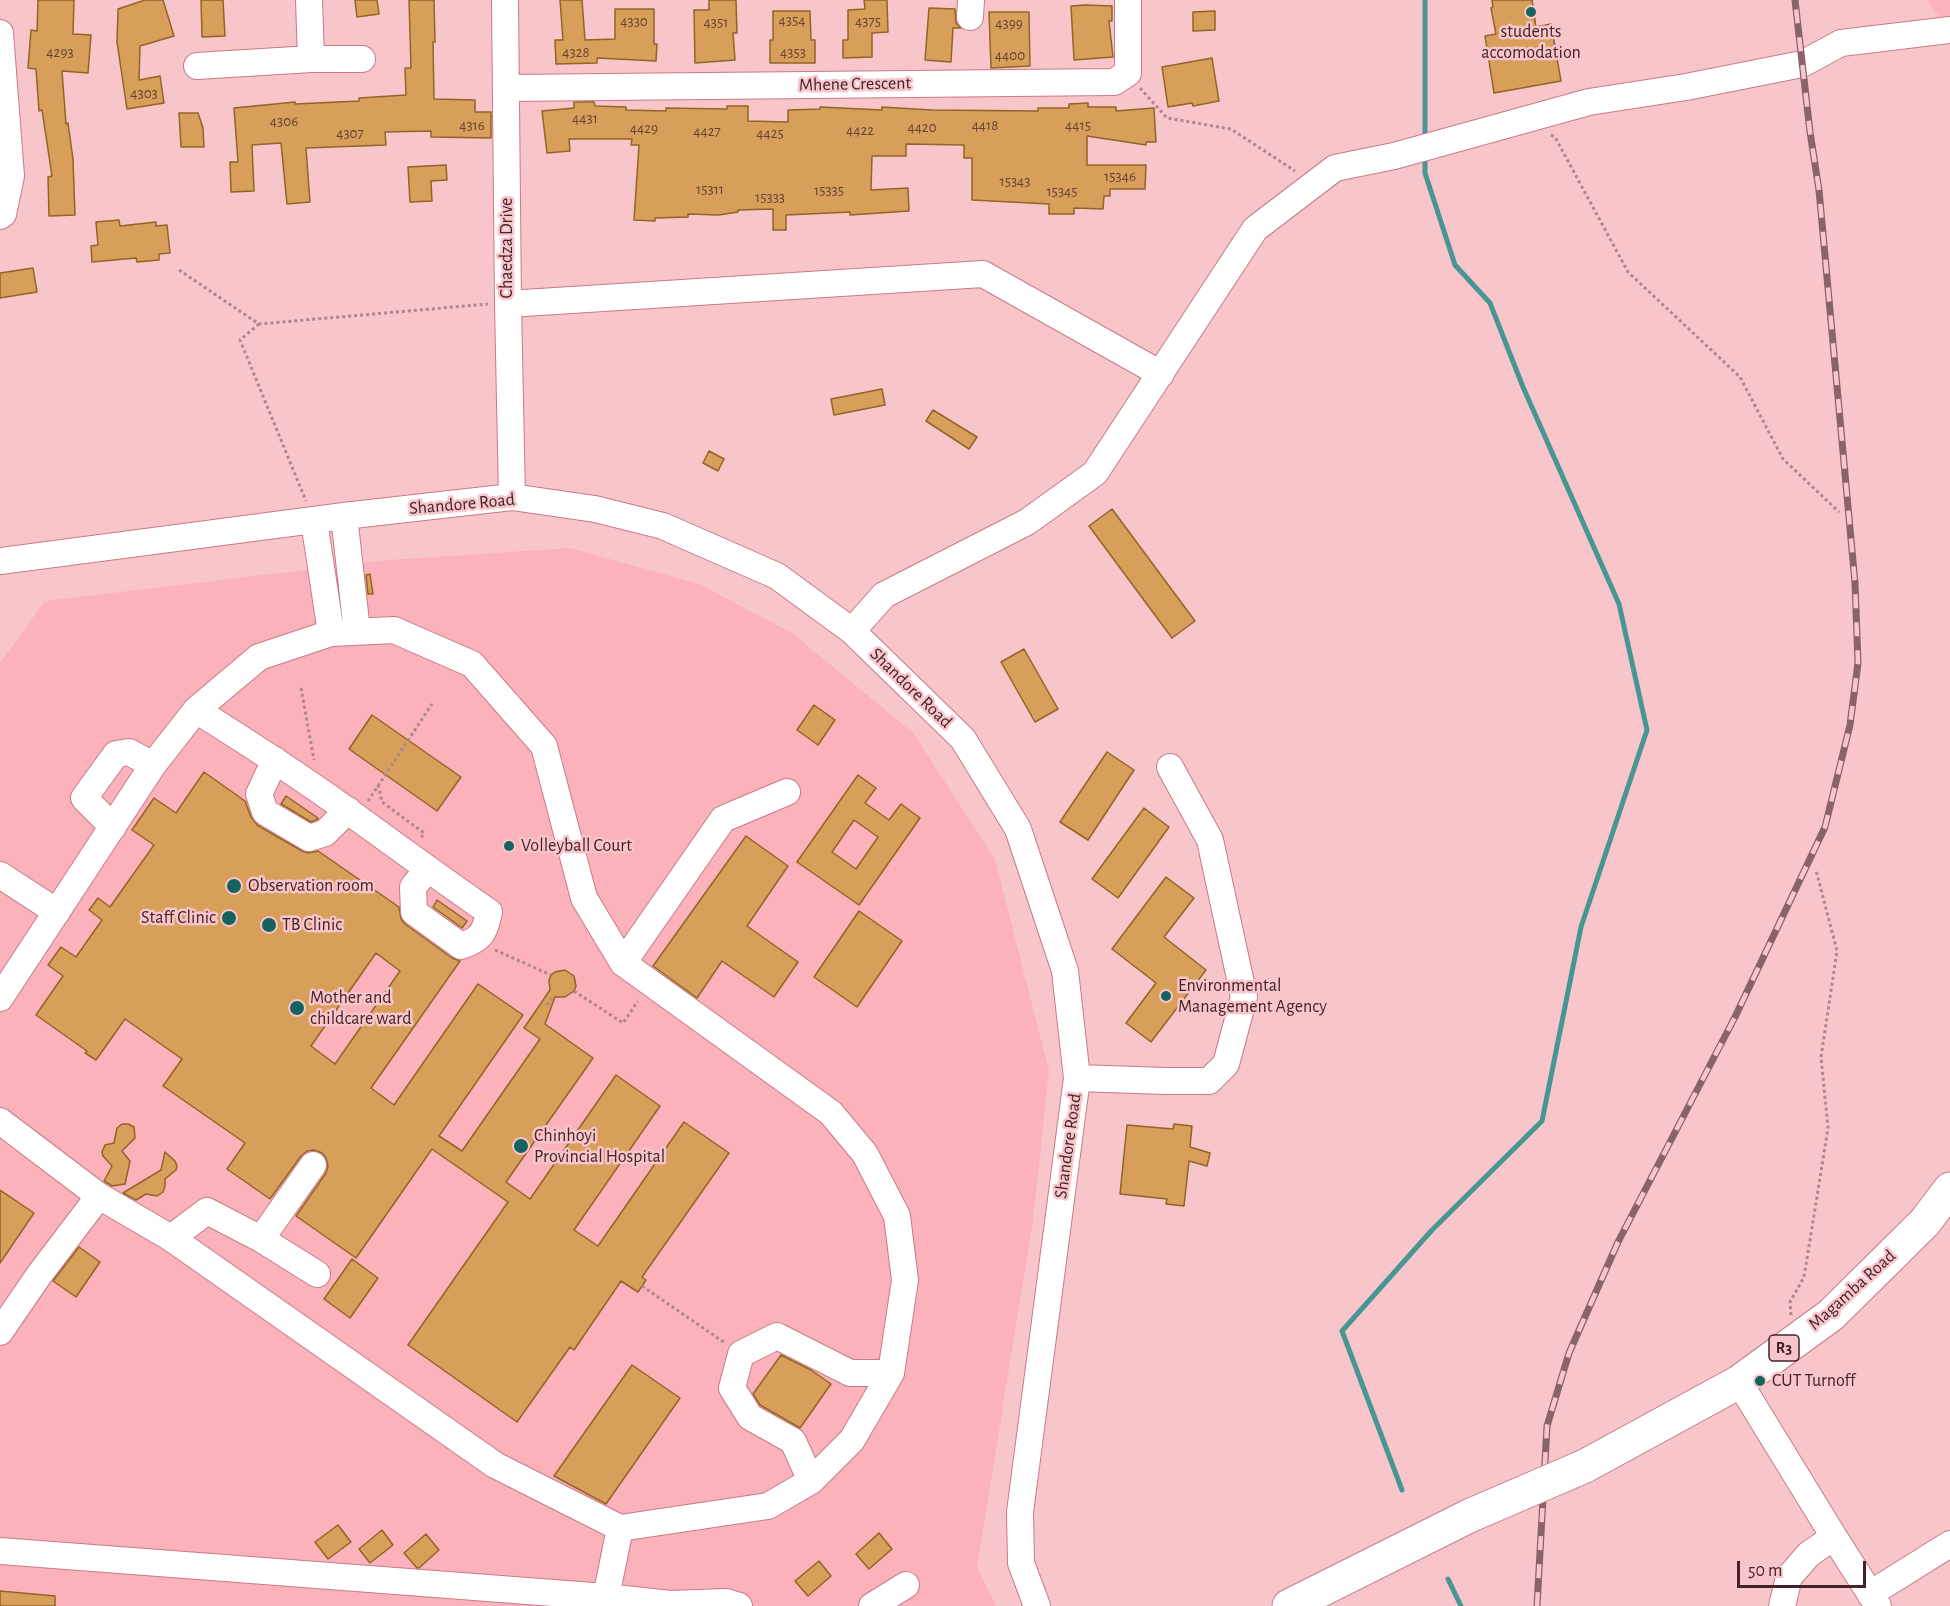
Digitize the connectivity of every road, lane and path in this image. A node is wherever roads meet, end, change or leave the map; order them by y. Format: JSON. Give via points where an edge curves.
{"nodes":[{"id":1,"x":309,"y":0,"type":"edge"},
{"id":2,"x":505,"y":0,"type":"edge"},
{"id":3,"x":1128,"y":0,"type":"edge"},
{"id":4,"x":1950,"y":30,"type":"edge"},
{"id":5,"x":0,"y":49,"type":"edge"},
{"id":6,"x":311,"y":59,"type":"junction"},
{"id":7,"x":362,"y":59,"type":"dead end"},
{"id":8,"x":197,"y":66,"type":"dead end"},
{"id":9,"x":1128,"y":74,"type":"junction"},
{"id":10,"x":506,"y":88,"type":"junction"},
{"id":11,"x":1525,"y":120,"type":"junction"},
{"id":12,"x":1314,"y":184,"type":"junction"},
{"id":13,"x":0,"y":216,"type":"edge"},
{"id":14,"x":179,"y":270,"type":"dead end"},
{"id":15,"x":508,"y":304,"type":"junction"},
{"id":16,"x":260,"y":324,"type":"junction"},
{"id":17,"x":1161,"y":374,"type":"junction"},
{"id":18,"x":512,"y":497,"type":"junction"},
{"id":19,"x":1839,"y":512,"type":"dead end"},
{"id":20,"x":344,"y":516,"type":"junction"},
{"id":21,"x":314,"y":521,"type":"junction"},
{"id":22,"x":0,"y":561,"type":"edge"},
{"id":23,"x":357,"y":631,"type":"junction"},
{"id":24,"x":852,"y":631,"type":"junction"},
{"id":25,"x":331,"y":633,"type":"junction"},
{"id":26,"x":301,"y":688,"type":"dead end"},
{"id":27,"x":432,"y":704,"type":"dead end"},
{"id":28,"x":196,"y":710,"type":"junction"},
{"id":29,"x":275,"y":760,"type":"junction"},
{"id":30,"x":153,"y":765,"type":"junction"},
{"id":31,"x":1170,"y":767,"type":"dead end"},
{"id":32,"x":315,"y":769,"type":"dead end"},
{"id":33,"x":378,"y":785,"type":"junction"},
{"id":34,"x":787,"y":792,"type":"dead end"},
{"id":35,"x":357,"y":807,"type":"junction"},
{"id":36,"x":113,"y":827,"type":"junction"},
{"id":37,"x":419,"y":841,"type":"dead end"},
{"id":38,"x":427,"y":870,"type":"junction"},
{"id":39,"x":1816,"y":870,"type":"dead end"},
{"id":40,"x":0,"y":875,"type":"edge"},
{"id":41,"x":57,"y":912,"type":"junction"},
{"id":42,"x":476,"y":941,"type":"junction"},
{"id":43,"x":623,"y":963,"type":"junction"},
{"id":44,"x":551,"y":975,"type":"dead end"},
{"id":45,"x":650,"y":982,"type":"junction"},
{"id":46,"x":574,"y":991,"type":"dead end"},
{"id":47,"x":554,"y":995,"type":"dead end"},
{"id":48,"x":0,"y":998,"type":"edge"},
{"id":49,"x":547,"y":1005,"type":"dead end"},
{"id":50,"x":1077,"y":1078,"type":"junction"},
{"id":51,"x":0,"y":1120,"type":"edge"},
{"id":52,"x":313,"y":1165,"type":"dead end"},
{"id":53,"x":1950,"y":1189,"type":"edge"},
{"id":54,"x":99,"y":1196,"type":"junction"},
{"id":55,"x":171,"y":1239,"type":"junction"},
{"id":56,"x":261,"y":1239,"type":"junction"},
{"id":57,"x":317,"y":1274,"type":"dead end"},
{"id":58,"x":642,"y":1286,"type":"dead end"},
{"id":59,"x":0,"y":1332,"type":"edge"},
{"id":60,"x":1792,"y":1342,"type":"junction"},
{"id":61,"x":741,"y":1354,"type":"junction"},
{"id":62,"x":891,"y":1373,"type":"junction"},
{"id":63,"x":1739,"y":1382,"type":"junction"},
{"id":64,"x":811,"y":1481,"type":"junction"},
{"id":65,"x":620,"y":1528,"type":"junction"},
{"id":66,"x":1834,"y":1537,"type":"junction"},
{"id":67,"x":1950,"y":1544,"type":"edge"},
{"id":68,"x":0,"y":1551,"type":"edge"},
{"id":69,"x":906,"y":1585,"type":"dead end"},
{"id":70,"x":606,"y":1597,"type":"junction"},
{"id":71,"x":1874,"y":1600,"type":"edge"},
{"id":72,"x":739,"y":1606,"type":"edge"},
{"id":73,"x":872,"y":1606,"type":"edge"},
{"id":74,"x":1037,"y":1606,"type":"edge"},
{"id":75,"x":1289,"y":1606,"type":"edge"},
{"id":76,"x":1782,"y":1606,"type":"edge"}],
"edges":[{"from":1,"to":6,"type":"street"},
{"from":2,"to":10,"type":"street","name":"Chaedza Drive"},
{"from":3,"to":9,"type":"street"},
{"from":4,"to":11,"type":"street","via":[[1841,43],[1802,64],[1589,102]]},
{"from":5,"to":13,"type":"street","via":[[11,176]]},
{"from":6,"to":7,"type":"street"},
{"from":6,"to":8,"type":"street"},
{"from":9,"to":10,"type":"street","name":"Mhene Crescent","via":[[1114,82]]},
{"from":9,"to":12,"type":"path","via":[[1167,118],[1231,129]]},
{"from":10,"to":15,"type":"street","name":"Chaedza Drive"},
{"from":11,"to":12,"type":"street","via":[[1335,168]]},
{"from":11,"to":19,"type":"path","via":[[1555,137],[1628,273],[1740,377],[1783,459]]},
{"from":12,"to":17,"type":"street","via":[[1255,229]]},
{"from":14,"to":16,"type":"path"},
{"from":15,"to":16,"type":"path"},
{"from":15,"to":17,"type":"street","via":[[983,274]]},
{"from":15,"to":18,"type":"street","name":"Chaedza Drive"},
{"from":16,"to":21,"type":"path","via":[[240,340]]},
{"from":17,"to":24,"type":"street","via":[[1095,473],[1027,522],[884,595]]},
{"from":18,"to":20,"type":"street","name":"Shandore Road"},
{"from":18,"to":24,"type":"street","name":"Shandore Road","via":[[595,509],[663,526],[777,576]]},
{"from":20,"to":21,"type":"street","name":"Shandore Road"},
{"from":20,"to":23,"type":"street"},
{"from":21,"to":22,"type":"street","name":"Shandore Road"},
{"from":21,"to":25,"type":"street"},
{"from":23,"to":25,"type":"street"},
{"from":23,"to":43,"type":"street","via":[[394,630],[472,664],[544,746],[584,898]]},
{"from":24,"to":50,"type":"street","name":"Shandore Road","via":[[963,739],[1018,829],[1065,971]]},
{"from":25,"to":28,"type":"street","via":[[259,657]]},
{"from":26,"to":32,"type":"path"},
{"from":27,"to":33,"type":"path"},
{"from":28,"to":29,"type":"street"},
{"from":28,"to":30,"type":"street"},
{"from":29,"to":35,"type":"street"},
{"from":29,"to":35,"type":"street","via":[[258,794],[266,812],[309,838],[325,833]]},
{"from":30,"to":36,"type":"street"},
{"from":30,"to":36,"type":"street","via":[[129,753],[116,754],[84,798]]},
{"from":31,"to":50,"type":"street","via":[[1210,840],[1244,997],[1226,1064],[1209,1081]]},
{"from":33,"to":35,"type":"path"},
{"from":33,"to":37,"type":"path","via":[[382,802],[424,833]]},
{"from":34,"to":43,"type":"street","via":[[723,819]]},
{"from":35,"to":38,"type":"street"},
{"from":36,"to":41,"type":"street"},
{"from":38,"to":42,"type":"street","via":[[489,912],[485,929]]},
{"from":38,"to":42,"type":"street","via":[[413,887],[414,912],[461,946]]},
{"from":39,"to":60,"type":"path","via":[[1837,951],[1821,1057],[1828,1128],[1804,1277],[1790,1302]]},
{"from":40,"to":41,"type":"street"},
{"from":41,"to":48,"type":"street"},
{"from":42,"to":44,"type":"path"},
{"from":43,"to":45,"type":"street"},
{"from":45,"to":46,"type":"path","via":[[623,1023]]},
{"from":45,"to":62,"type":"street","via":[[831,1113],[865,1154],[897,1216],[905,1280]]},
{"from":47,"to":49,"type":"path"},
{"from":50,"to":74,"type":"street","name":"Shandore Road","via":[[1020,1512],[1021,1563]]},
{"from":51,"to":54,"type":"street"},
{"from":52,"to":56,"type":"street"},
{"from":53,"to":60,"type":"highway","name":"Magamba Road","number":"R3","via":[[1925,1222],[1831,1315]]},
{"from":54,"to":55,"type":"street"},
{"from":54,"to":59,"type":"street"},
{"from":55,"to":56,"type":"street","via":[[207,1212]]},
{"from":55,"to":65,"type":"street","via":[[495,1465]]},
{"from":56,"to":57,"type":"street"},
{"from":58,"to":61,"type":"path"},
{"from":60,"to":63,"type":"highway","name":"Magamba Road","number":"R3"},
{"from":61,"to":62,"type":"street","via":[[777,1336],[850,1373]]},
{"from":61,"to":64,"type":"street","via":[[732,1388],[750,1418],[793,1442]]},
{"from":62,"to":64,"type":"street","via":[[852,1440]]},
{"from":63,"to":66,"type":"street"},
{"from":63,"to":75,"type":"highway","name":"Magamba Road","number":"R3","bridge":true,"via":[[1585,1466],[1469,1516]]},
{"from":64,"to":65,"type":"street","via":[[768,1506]]},
{"from":65,"to":70,"type":"street"},
{"from":66,"to":71,"type":"street"},
{"from":66,"to":76,"type":"street","via":[[1809,1554],[1789,1577]]},
{"from":67,"to":71,"type":"street"},
{"from":68,"to":70,"type":"street"},
{"from":69,"to":73,"type":"street"},
{"from":70,"to":72,"type":"street","via":[[670,1604],[726,1602]]}]}
